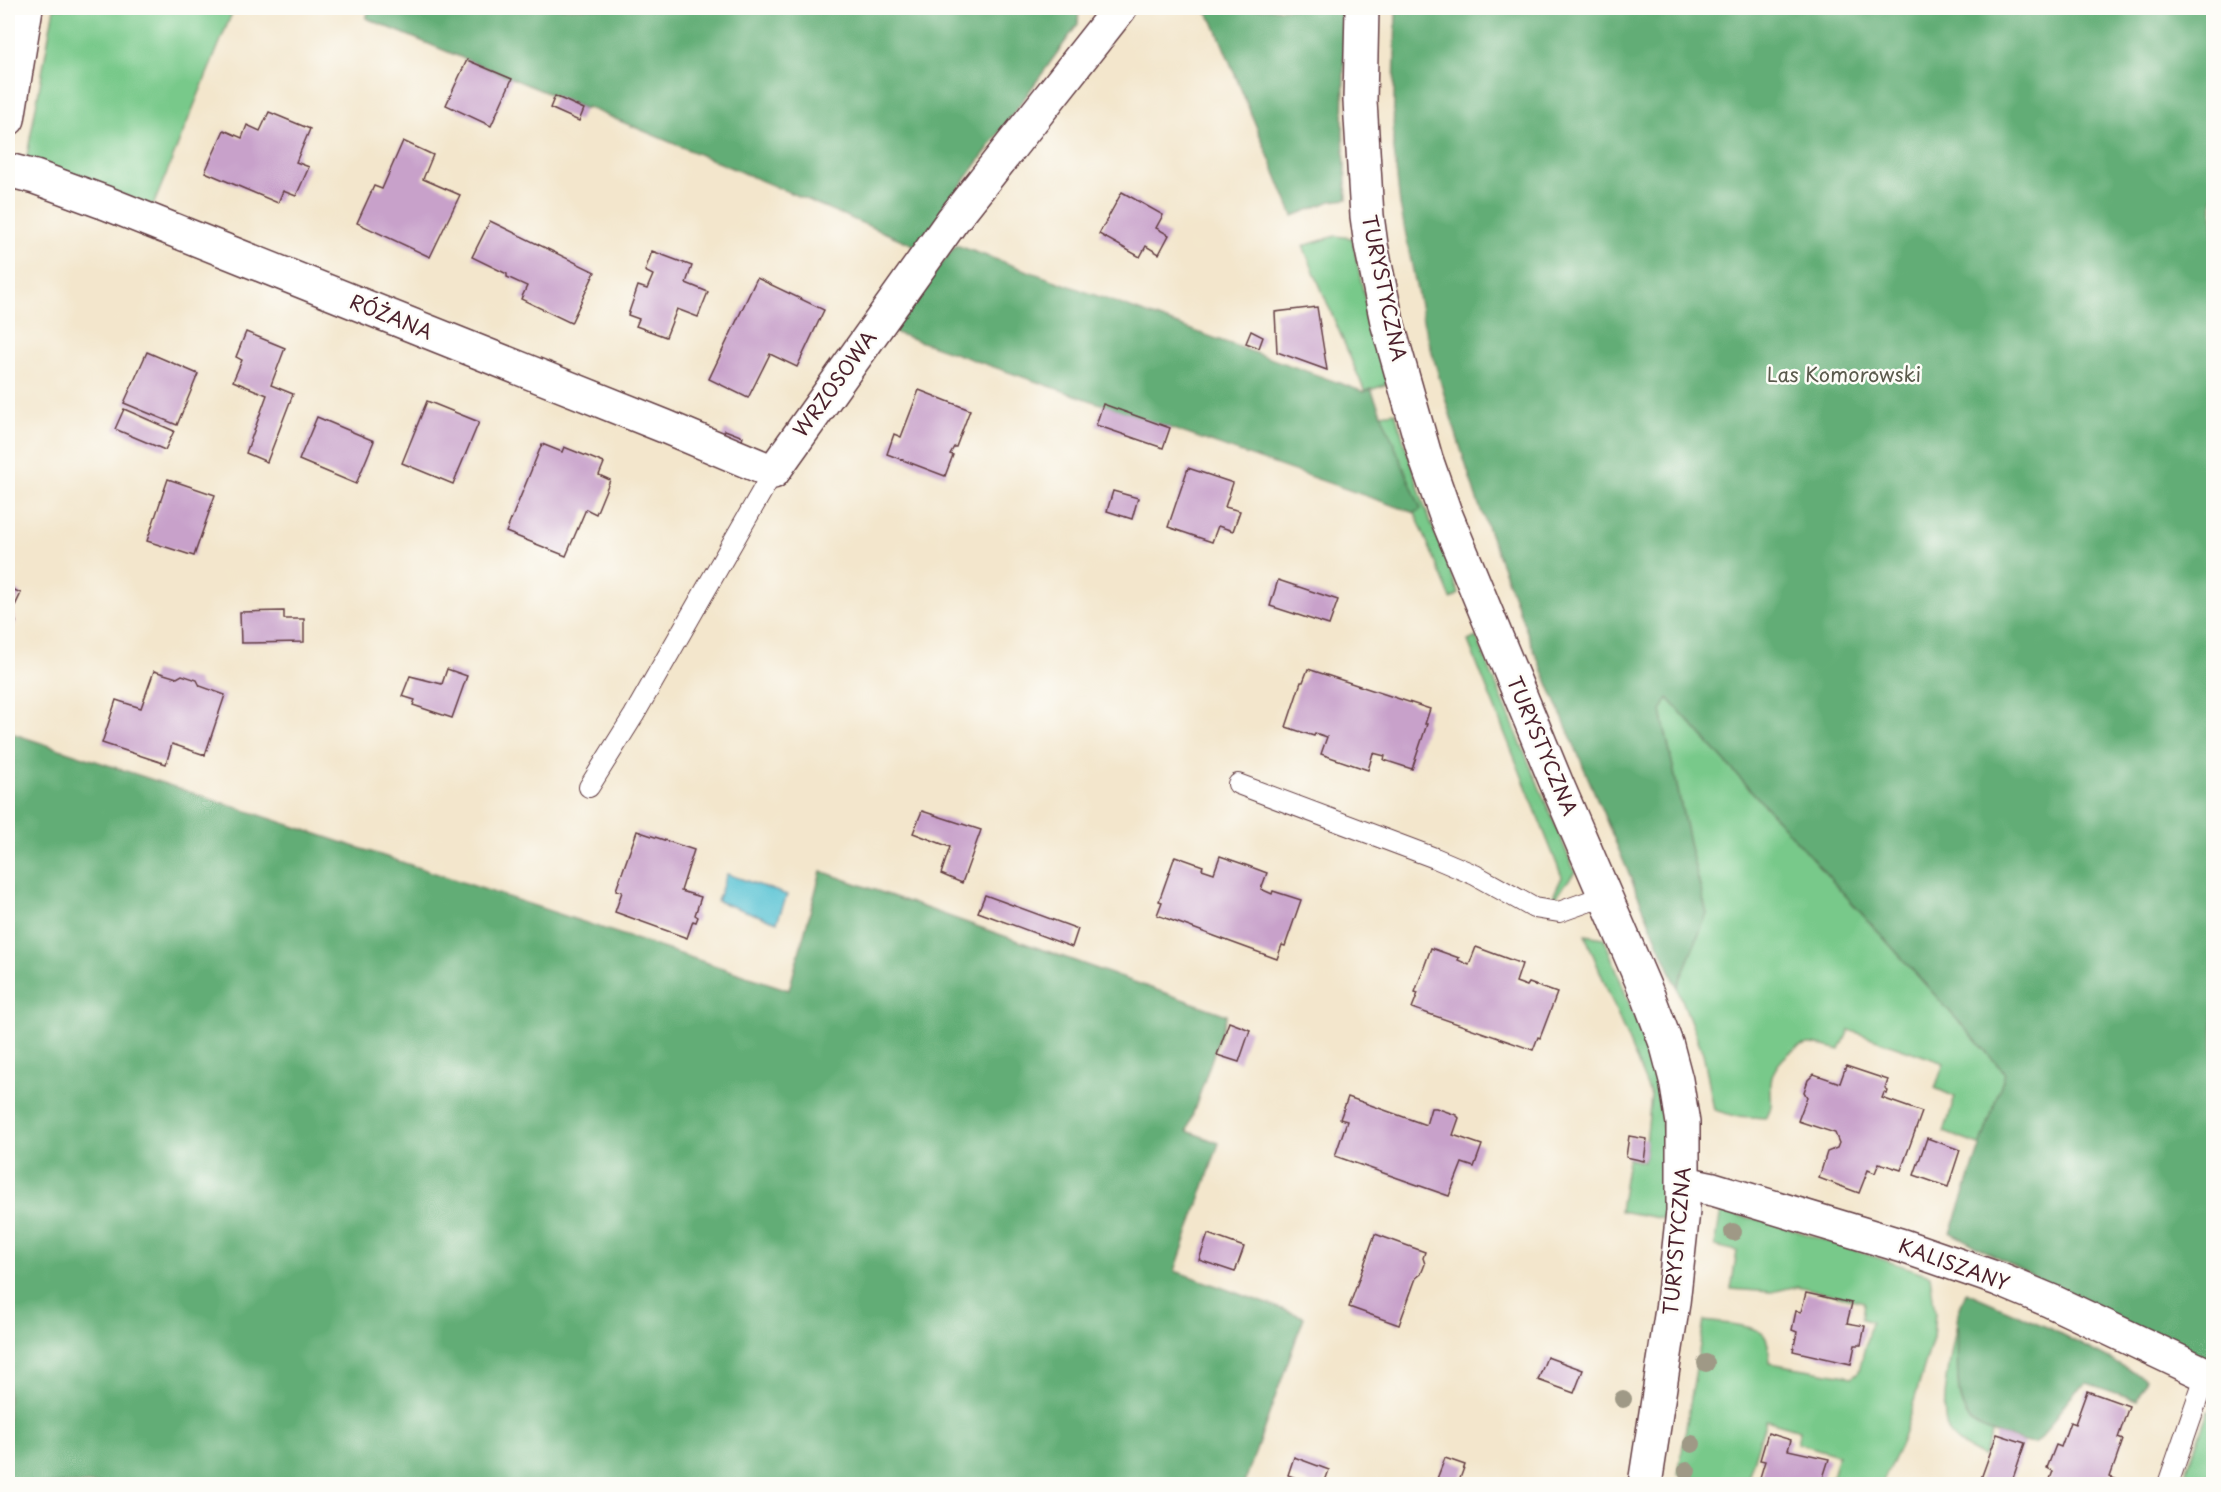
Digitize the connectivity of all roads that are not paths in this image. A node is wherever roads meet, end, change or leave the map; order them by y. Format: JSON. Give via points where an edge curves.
{"nodes":[{"id":1,"x":26,"y":8,"type":"edge"},
{"id":2,"x":1120,"y":8,"type":"edge"},
{"id":3,"x":1362,"y":8,"type":"edge"},
{"id":4,"x":8,"y":119,"type":"edge"},
{"id":5,"x":8,"y":170,"type":"edge"},
{"id":6,"x":772,"y":472,"type":"junction"},
{"id":7,"x":1238,"y":784,"type":"dead end"},
{"id":8,"x":589,"y":787,"type":"dead end"},
{"id":9,"x":1604,"y":896,"type":"junction"},
{"id":10,"x":1684,"y":1183,"type":"junction"},
{"id":11,"x":2210,"y":1376,"type":"edge"},
{"id":12,"x":1645,"y":1485,"type":"edge"},
{"id":13,"x":2168,"y":1485,"type":"edge"}],
"edges":[{"from":1,"to":4,"type":"street"},
{"from":2,"to":6,"type":"street","name":"WRZOSOWA","via":[[952,221]]},
{"from":3,"to":9,"type":"street","name":"TURYSTYCZNA","via":[[1360,101],[1367,216],[1390,333],[1435,485]]},
{"from":5,"to":6,"type":"street","name":"RÓŻANA","via":[[147,219]]},
{"from":6,"to":8,"type":"lane","name":"WRZOSOWA"},
{"from":7,"to":9,"type":"lane","via":[[1445,862],[1534,908],[1558,912]]},
{"from":9,"to":10,"type":"street","name":"TURYSTYCZNA","via":[[1667,1046],[1683,1123]]},
{"from":10,"to":11,"type":"street","name":"KALISZANY","via":[[1958,1264],[2051,1301]]},
{"from":10,"to":12,"type":"street","name":"TURYSTYCZNA","via":[[1674,1298]]},
{"from":11,"to":13,"type":"lane"}]}
